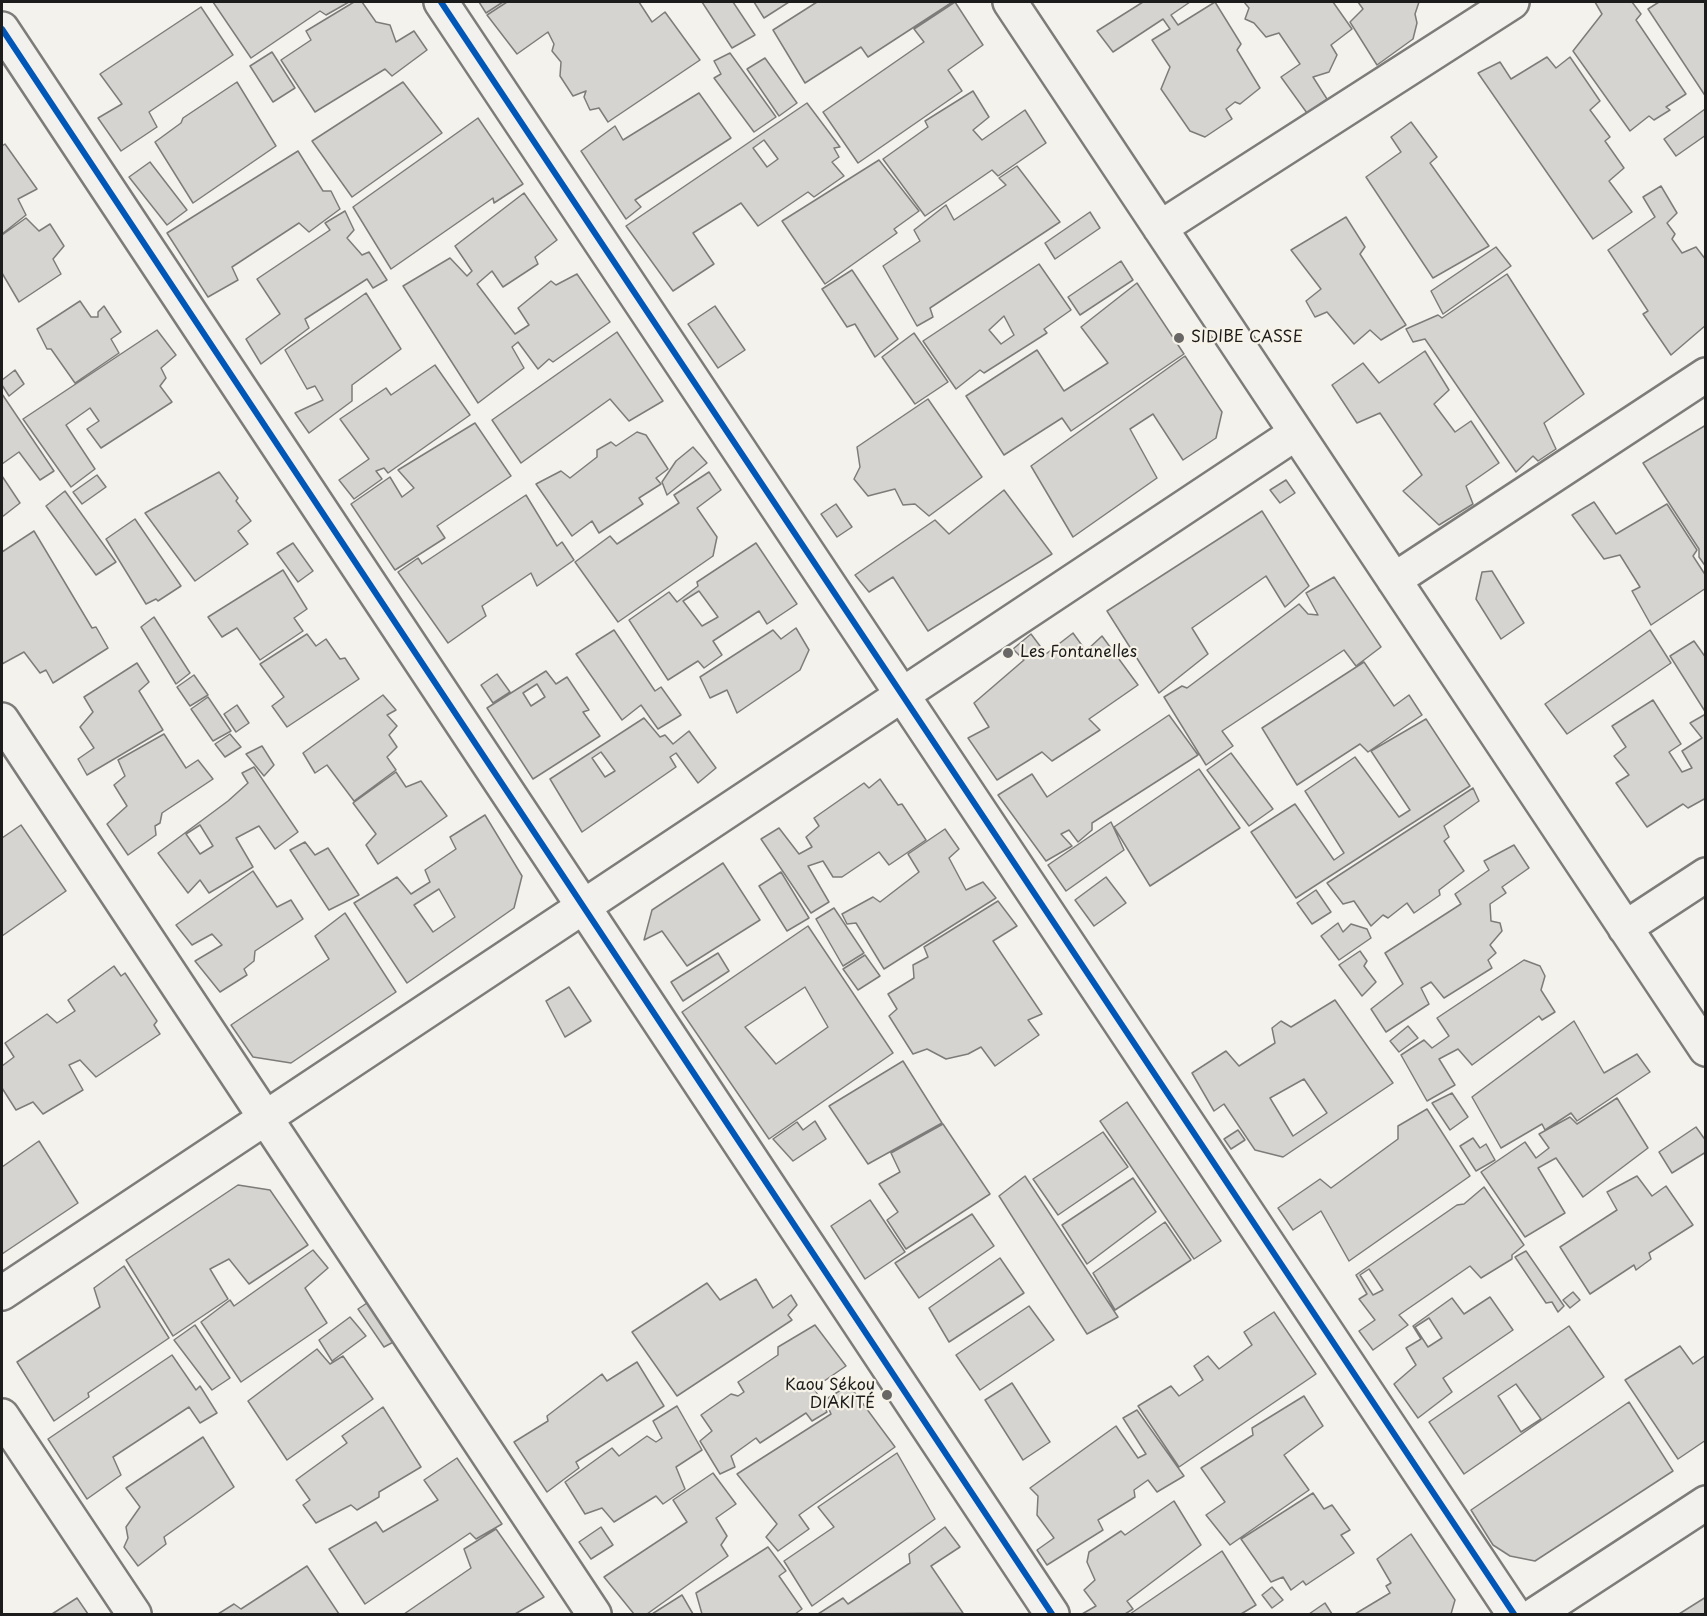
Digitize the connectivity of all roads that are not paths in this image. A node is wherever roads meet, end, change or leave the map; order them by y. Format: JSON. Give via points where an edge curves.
{"nodes":[{"id":1,"x":441,"y":2,"type":"edge"},
{"id":2,"x":1010,"y":2,"type":"edge"},
{"id":3,"x":1512,"y":2,"type":"edge"},
{"id":4,"x":2,"y":29,"type":"edge"},
{"id":5,"x":1160,"y":228,"type":"junction"},
{"id":6,"x":1706,"y":375,"type":"edge"},
{"id":7,"x":1296,"y":433,"type":"junction"},
{"id":8,"x":1394,"y":580,"type":"junction"},
{"id":9,"x":903,"y":695,"type":"junction"},
{"id":10,"x":2,"y":720,"type":"edge"},
{"id":11,"x":1706,"y":875,"type":"edge"},
{"id":12,"x":583,"y":907,"type":"junction"},
{"id":13,"x":1625,"y":928,"type":"junction"},
{"id":14,"x":1706,"y":1049,"type":"edge"},
{"id":15,"x":265,"y":1118,"type":"junction"},
{"id":16,"x":2,"y":1293,"type":"edge"},
{"id":17,"x":2,"y":1416,"type":"edge"},
{"id":18,"x":1706,"y":1503,"type":"edge"},
{"id":19,"x":134,"y":1614,"type":"edge"},
{"id":20,"x":594,"y":1614,"type":"edge"},
{"id":21,"x":1052,"y":1614,"type":"edge"},
{"id":22,"x":1514,"y":1614,"type":"edge"},
{"id":23,"x":1536,"y":1614,"type":"edge"}],
"edges":[{"from":1,"to":9,"type":"street"},
{"from":2,"to":5,"type":"street"},
{"from":3,"to":5,"type":"street"},
{"from":4,"to":12,"type":"street"},
{"from":5,"to":7,"type":"street"},
{"from":6,"to":8,"type":"street"},
{"from":7,"to":8,"type":"street"},
{"from":7,"to":9,"type":"street"},
{"from":8,"to":13,"type":"street"},
{"from":9,"to":12,"type":"street"},
{"from":9,"to":22,"type":"street"},
{"from":10,"to":15,"type":"street"},
{"from":11,"to":13,"type":"street"},
{"from":12,"to":15,"type":"street"},
{"from":12,"to":21,"type":"street"},
{"from":13,"to":14,"type":"street"},
{"from":15,"to":16,"type":"street"},
{"from":15,"to":20,"type":"street"},
{"from":17,"to":19,"type":"street"},
{"from":18,"to":23,"type":"street"}]}
